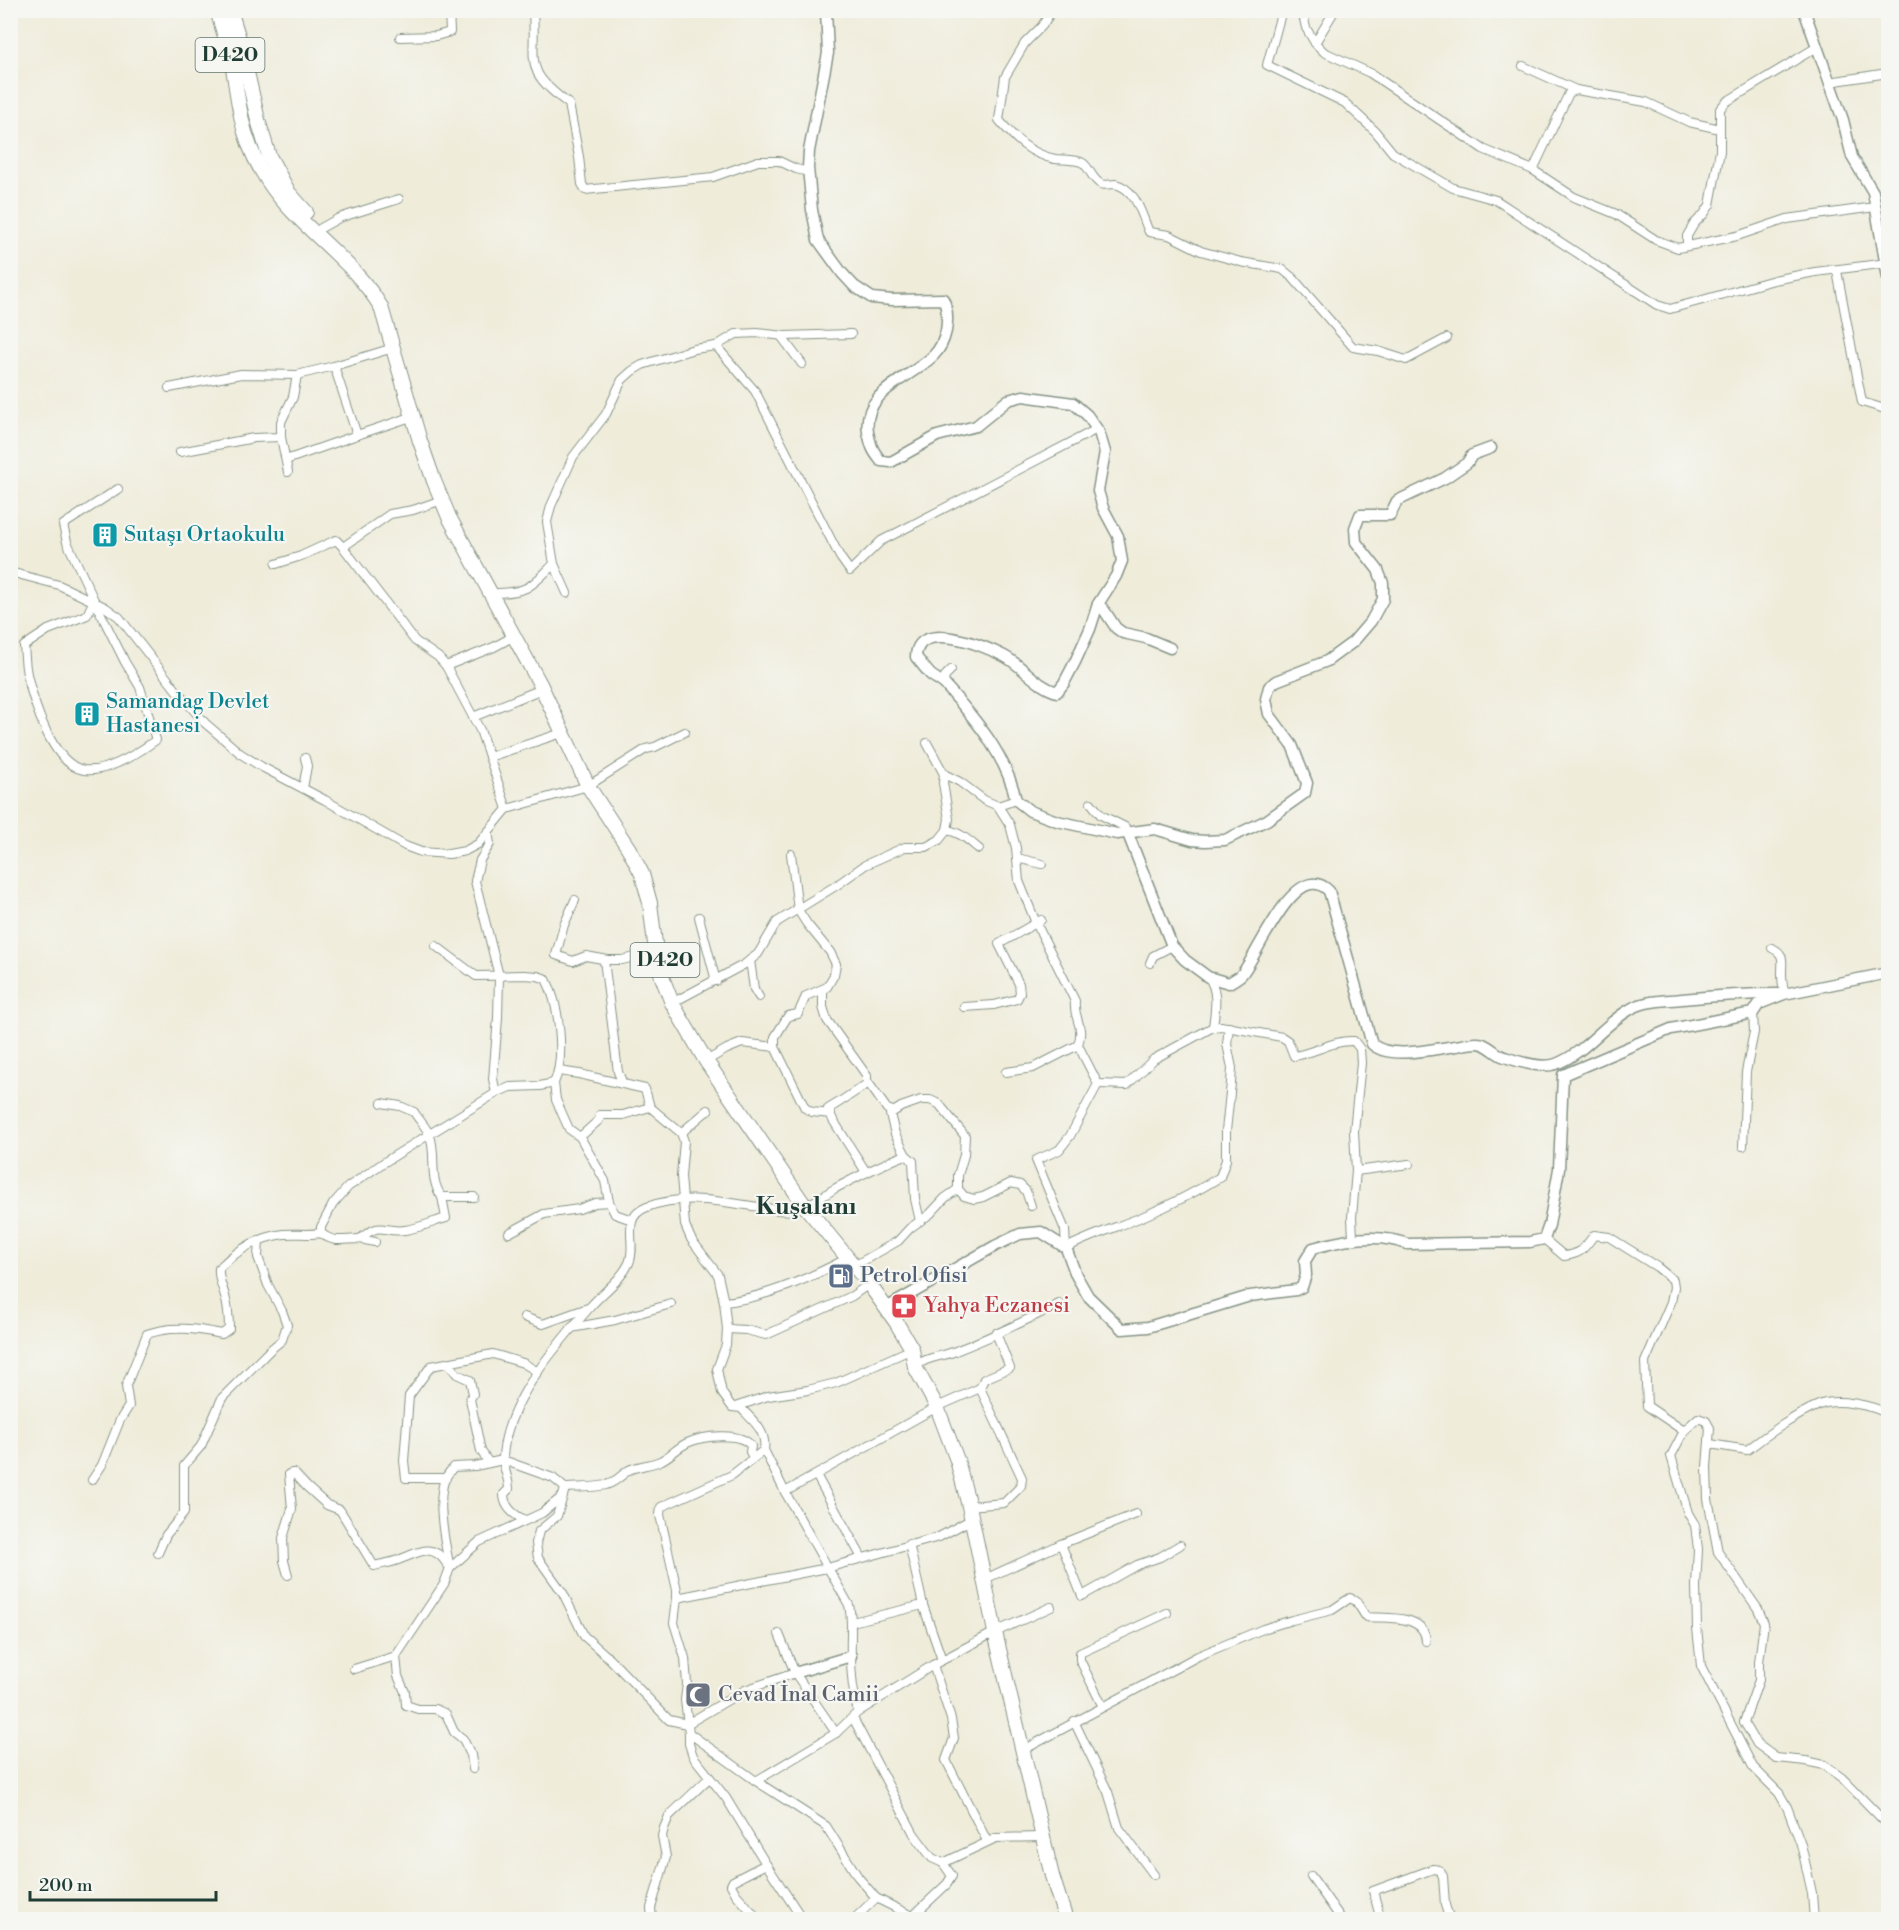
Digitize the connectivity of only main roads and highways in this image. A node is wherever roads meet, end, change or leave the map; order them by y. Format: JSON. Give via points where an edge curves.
{"nodes":[{"id":1,"x":217,"y":10,"type":"edge"},
{"id":2,"x":230,"y":10,"type":"edge"},
{"id":3,"x":592,"y":784,"type":"junction"},
{"id":4,"x":675,"y":1002,"type":"junction"},
{"id":5,"x":854,"y":1262,"type":"junction"},
{"id":6,"x":890,"y":1305,"type":"junction"},
{"id":7,"x":917,"y":1364,"type":"junction"},
{"id":8,"x":1024,"y":1747,"type":"junction"},
{"id":9,"x":1066,"y":1920,"type":"edge"},
{"id":10,"x":1073,"y":1920,"type":"edge"}],
"edges":[{"from":1,"to":3,"type":"highway","number":"D420","via":[[228,44],[241,122],[255,161],[285,202],[355,272],[381,307],[420,441],[449,517]]},
{"from":2,"to":3,"type":"highway","number":"D420","via":[[269,156],[289,193],[367,274],[388,307],[436,468],[554,696]]},
{"from":3,"to":4,"type":"highway","number":"D420","via":[[642,874],[656,952]]},
{"from":3,"to":4,"type":"highway","number":"D420","via":[[634,843],[652,884]]},
{"from":4,"to":5,"type":"highway","number":"D420","via":[[809,1204]]},
{"from":5,"to":6,"type":"highway","number":"D420"},
{"from":5,"to":6,"type":"highway","number":"D420"},
{"from":6,"to":7,"type":"highway","number":"D420"},
{"from":6,"to":7,"type":"highway","number":"D420","via":[[914,1340]]},
{"from":7,"to":8,"type":"highway","number":"D420","via":[[940,1406],[973,1510]]},
{"from":8,"to":9,"type":"highway","number":"D420","via":[[1042,1837]]},
{"from":8,"to":10,"type":"highway","number":"D420"}]}
